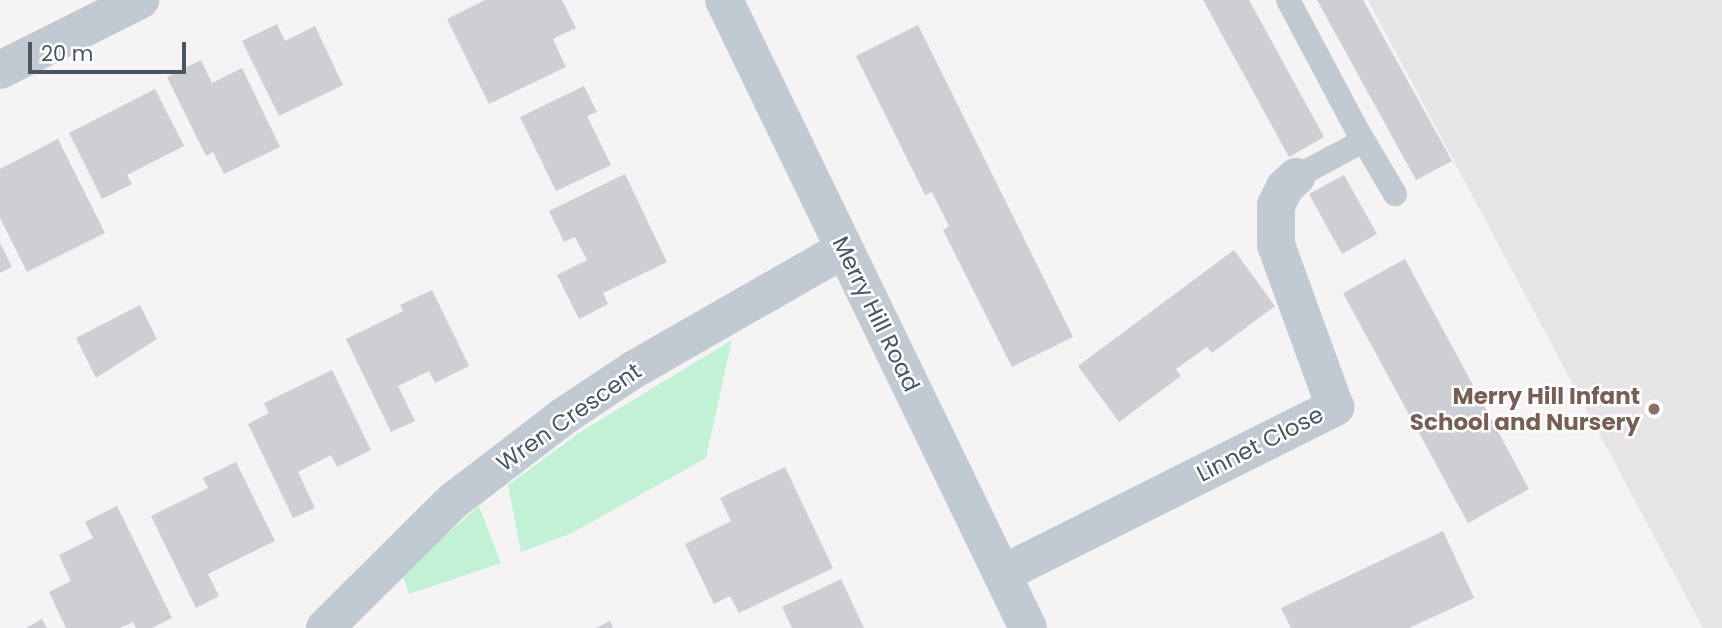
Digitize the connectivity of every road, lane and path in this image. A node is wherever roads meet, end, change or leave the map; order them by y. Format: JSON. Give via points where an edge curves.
{"nodes":[{"id":1,"x":140,"y":0,"type":"edge"},
{"id":2,"x":724,"y":0,"type":"edge"},
{"id":3,"x":1288,"y":0,"type":"edge"},
{"id":4,"x":0,"y":70,"type":"edge"},
{"id":5,"x":1359,"y":133,"type":"junction"},
{"id":6,"x":1296,"y":177,"type":"joint"},
{"id":7,"x":1395,"y":194,"type":"dead end"},
{"id":8,"x":844,"y":249,"type":"junction"},
{"id":9,"x":1002,"y":574,"type":"junction"},
{"id":10,"x":325,"y":628,"type":"edge"},
{"id":11,"x":1028,"y":628,"type":"edge"}],
"edges":[{"from":1,"to":4,"type":"street"},
{"from":2,"to":8,"type":"street","name":"Merry Hill Road"},
{"from":3,"to":5,"type":"lane"},
{"from":5,"to":6,"type":"lane","via":[[1363,141]]},
{"from":5,"to":7,"type":"lane"},
{"from":6,"to":9,"type":"street","name":"Linnet Close","via":[[1276,205],[1276,245],[1335,407]]},
{"from":8,"to":9,"type":"street","name":"Merry Hill Road"},
{"from":8,"to":10,"type":"street","name":"Wren Crescent","via":[[633,370],[564,416],[453,501]]},
{"from":9,"to":11,"type":"street","name":"Merry Hill Road"}]}
